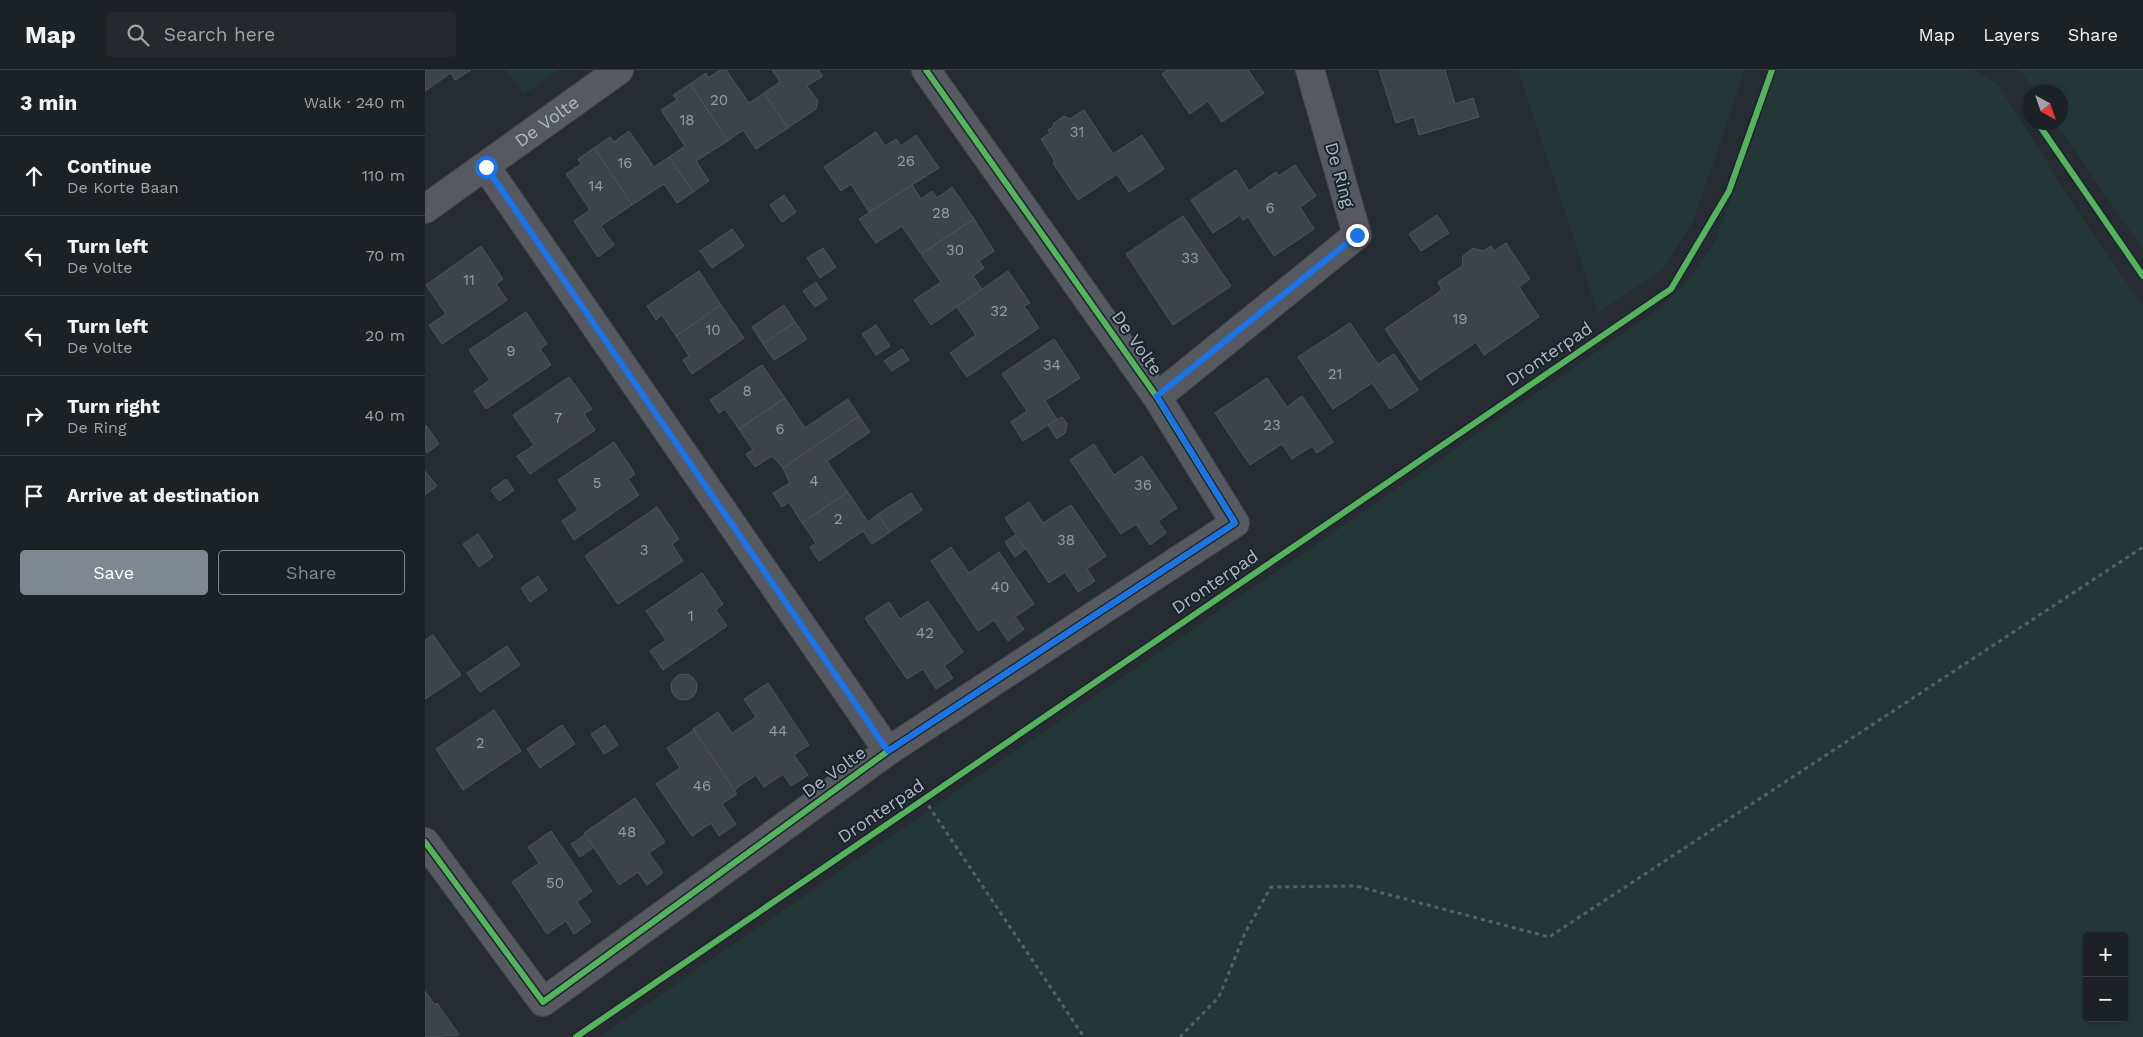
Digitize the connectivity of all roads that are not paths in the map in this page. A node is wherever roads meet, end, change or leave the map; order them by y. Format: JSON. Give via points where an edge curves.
{"nodes":[{"id":1,"x":619,"y":70,"type":"edge"},
{"id":2,"x":1310,"y":70,"type":"edge"},
{"id":3,"x":938,"y":74,"type":"edge"},
{"id":4,"x":486,"y":167,"type":"junction"},
{"id":5,"x":425,"y":208,"type":"edge"},
{"id":6,"x":1157,"y":396,"type":"junction"},
{"id":7,"x":888,"y":751,"type":"junction"},
{"id":8,"x":425,"y":842,"type":"edge"}],
"edges":[{"from":1,"to":4,"type":"street","name":"De Volte"},
{"from":2,"to":6,"type":"street","name":"De Ring","via":[[1357,235]]},
{"from":3,"to":6,"type":"street","name":"De Volte"},
{"from":4,"to":5,"type":"street","name":"De Volte"},
{"from":4,"to":7,"type":"street"},
{"from":6,"to":7,"type":"street","name":"De Volte","via":[[1235,523]]},
{"from":7,"to":8,"type":"street","name":"De Volte","via":[[543,1002]]}]}
